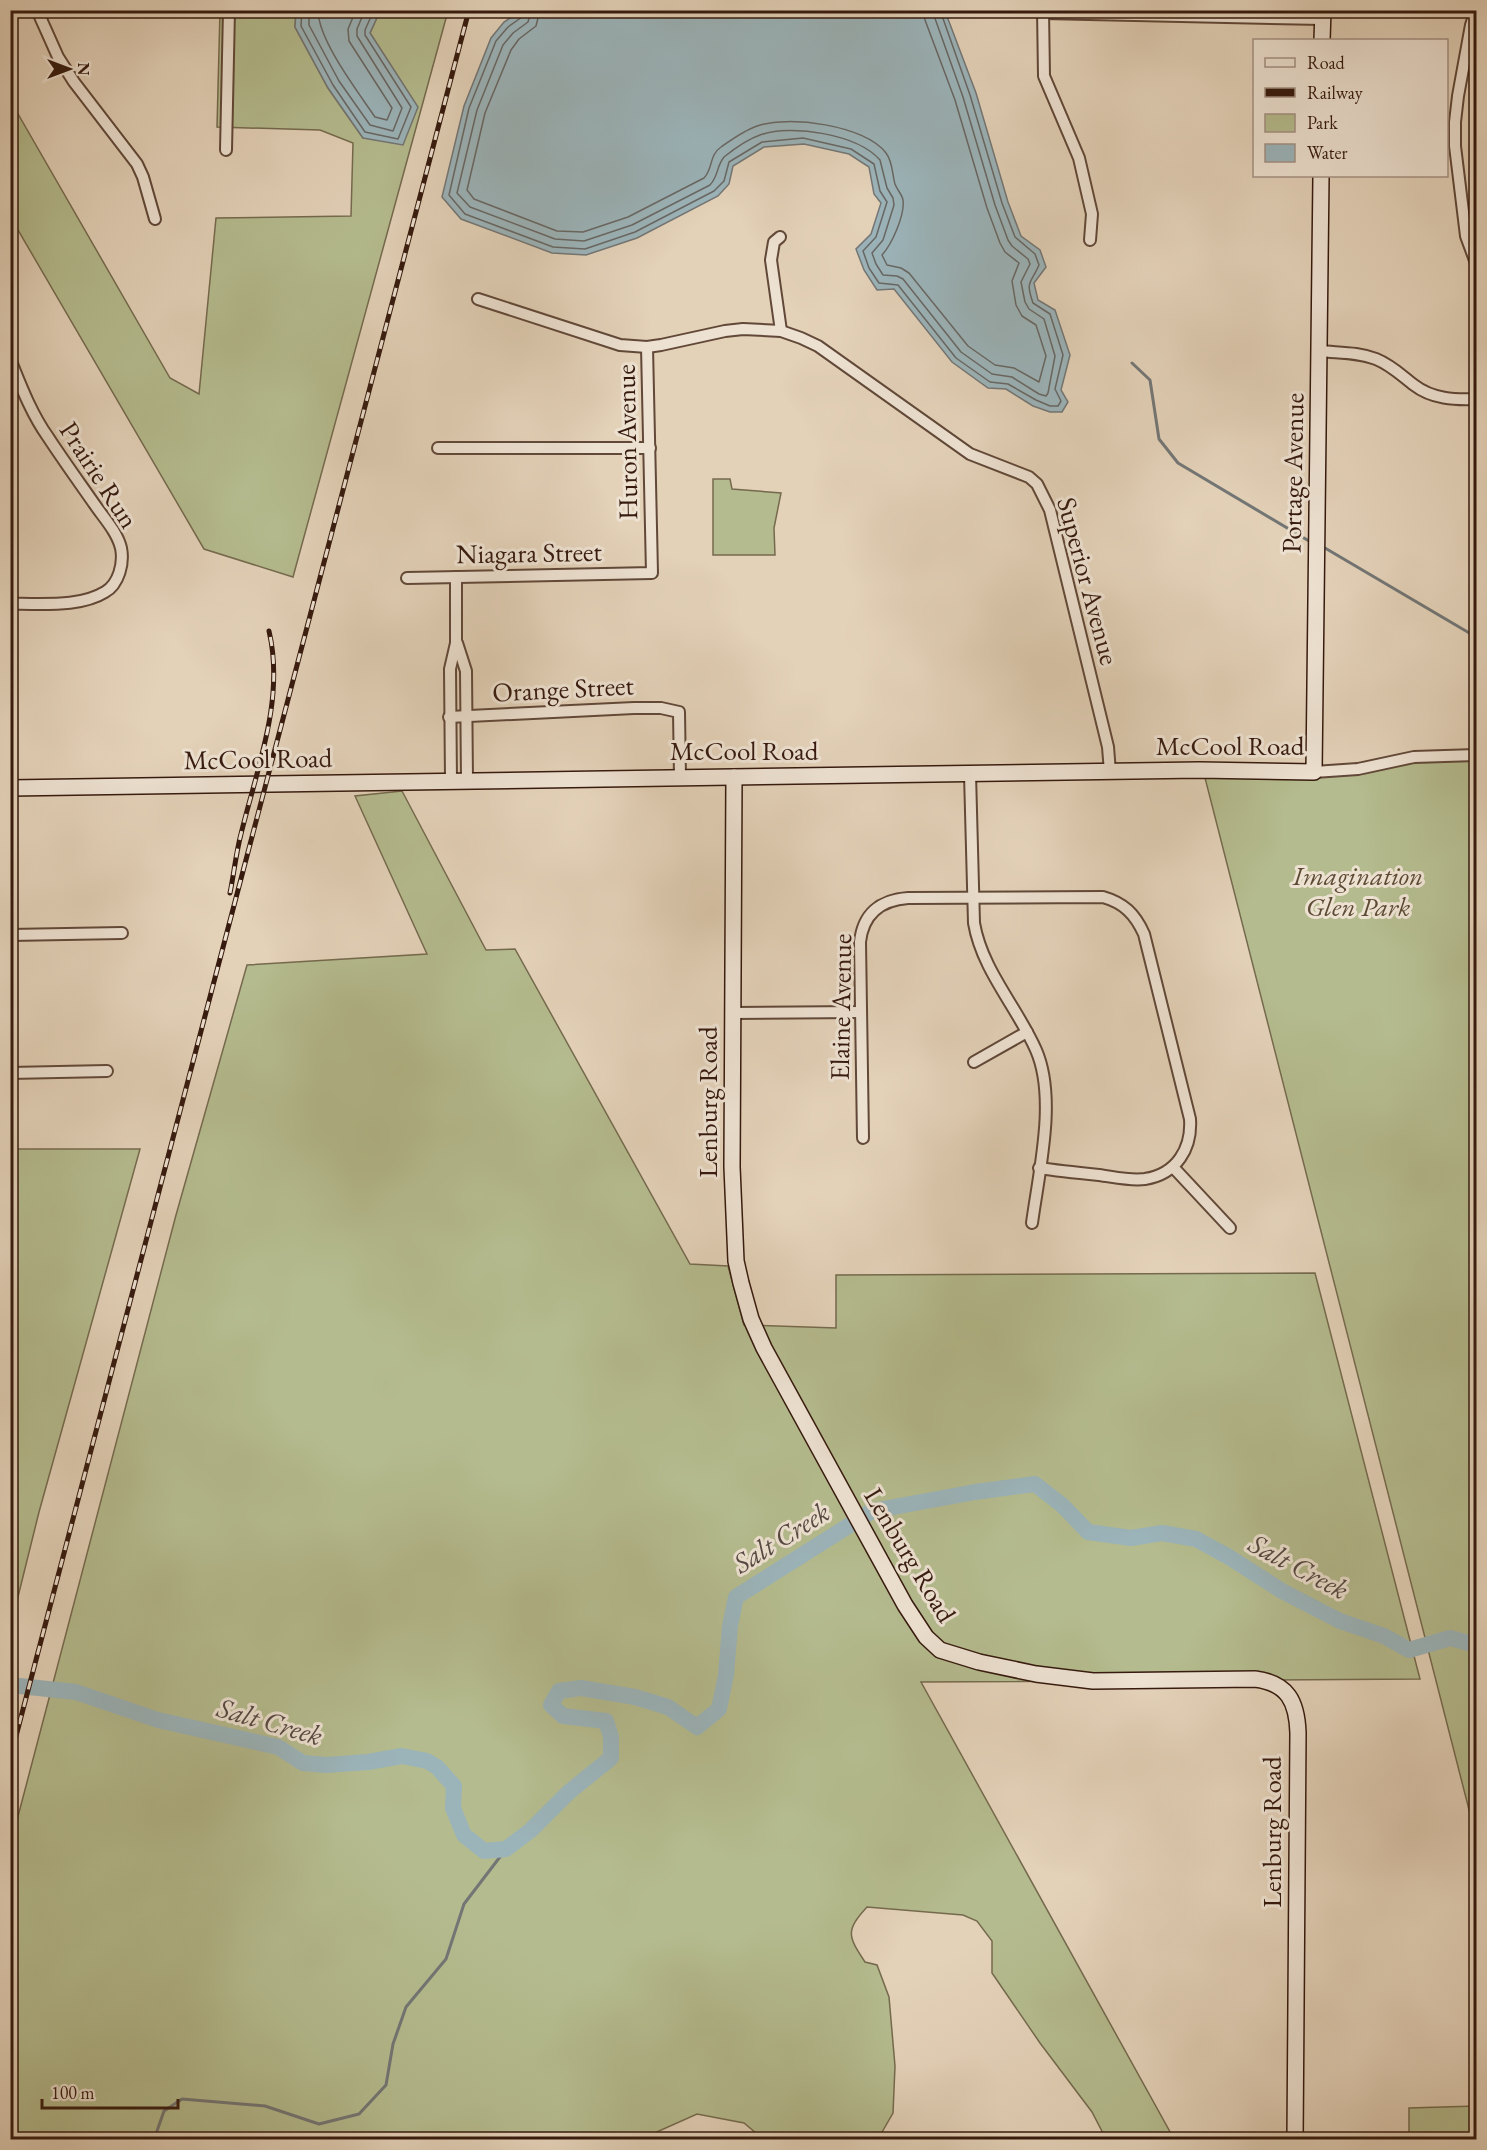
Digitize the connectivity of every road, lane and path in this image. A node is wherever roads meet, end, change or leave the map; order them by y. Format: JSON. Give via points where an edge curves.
{"nodes":[{"id":1,"x":37,"y":10,"type":"edge"},
{"id":2,"x":229,"y":10,"type":"edge"},
{"id":3,"x":1476,"y":10,"type":"edge"},
{"id":4,"x":1043,"y":12,"type":"edge"},
{"id":5,"x":1322,"y":15,"type":"edge"},
{"id":6,"x":1322,"y":39,"type":"edge"},
{"id":7,"x":226,"y":150,"type":"dead end"},
{"id":8,"x":1322,"y":177,"type":"edge"},
{"id":9,"x":155,"y":219,"type":"dead end"},
{"id":10,"x":780,"y":237,"type":"dead end"},
{"id":11,"x":1090,"y":240,"type":"dead end"},
{"id":12,"x":1476,"y":263,"type":"edge"},
{"id":13,"x":478,"y":299,"type":"dead end"},
{"id":14,"x":781,"y":331,"type":"junction"},
{"id":15,"x":647,"y":347,"type":"junction"},
{"id":16,"x":1320,"y":351,"type":"junction"},
{"id":17,"x":10,"y":359,"type":"edge"},
{"id":18,"x":1476,"y":399,"type":"edge"},
{"id":19,"x":438,"y":447,"type":"dead end"},
{"id":20,"x":650,"y":448,"type":"junction"},
{"id":21,"x":652,"y":573,"type":"joint"},
{"id":22,"x":456,"y":577,"type":"junction"},
{"id":23,"x":407,"y":578,"type":"dead end"},
{"id":24,"x":10,"y":604,"type":"edge"},
{"id":25,"x":456,"y":643,"type":"junction"},
{"id":26,"x":466,"y":716,"type":"junction"},
{"id":27,"x":449,"y":717,"type":"junction"},
{"id":28,"x":1476,"y":755,"type":"edge"},
{"id":29,"x":1110,"y":772,"type":"junction"},
{"id":30,"x":1314,"y":772,"type":"junction"},
{"id":31,"x":970,"y":774,"type":"junction"},
{"id":32,"x":680,"y":777,"type":"junction"},
{"id":33,"x":734,"y":777,"type":"junction"},
{"id":34,"x":451,"y":781,"type":"junction"},
{"id":35,"x":467,"y":781,"type":"junction"},
{"id":36,"x":10,"y":788,"type":"edge"},
{"id":37,"x":973,"y":897,"type":"junction"},
{"id":38,"x":122,"y":933,"type":"dead end"},
{"id":39,"x":10,"y":935,"type":"edge"},
{"id":40,"x":861,"y":1012,"type":"junction"},
{"id":41,"x":733,"y":1013,"type":"junction"},
{"id":42,"x":1027,"y":1032,"type":"junction"},
{"id":43,"x":974,"y":1062,"type":"dead end"},
{"id":44,"x":107,"y":1071,"type":"dead end"},
{"id":45,"x":10,"y":1073,"type":"edge"},
{"id":46,"x":863,"y":1138,"type":"dead end"},
{"id":47,"x":1173,"y":1167,"type":"junction"},
{"id":48,"x":1039,"y":1168,"type":"junction"},
{"id":49,"x":1032,"y":1222,"type":"dead end"},
{"id":50,"x":1230,"y":1228,"type":"dead end"},
{"id":51,"x":1295,"y":2139,"type":"edge"}],
"edges":[{"from":1,"to":9,"type":"street","via":[[74,82],[137,164]]},
{"from":2,"to":7,"type":"street"},
{"from":3,"to":12,"type":"street","via":[[1460,84],[1455,130],[1466,236]]},
{"from":4,"to":5,"type":"street"},
{"from":4,"to":11,"type":"street","via":[[1044,75],[1079,158],[1092,214]]},
{"from":5,"to":6,"type":"street"},
{"from":8,"to":16,"type":"street","name":"Portage Avenue"},
{"from":10,"to":14,"type":"street","via":[[774,242],[771,261]]},
{"from":13,"to":15,"type":"street","name":"Superior Avenue","via":[[620,345]]},
{"from":14,"to":15,"type":"street","name":"Superior Avenue","via":[[725,331]]},
{"from":14,"to":29,"type":"street","name":"Superior Avenue","via":[[818,346],[970,454],[1019,472],[1037,484],[1053,521],[1108,747]]},
{"from":15,"to":20,"type":"street","name":"Huron Avenue"},
{"from":16,"to":18,"type":"street","via":[[1377,360],[1439,397]]},
{"from":16,"to":30,"type":"street","name":"Portage Avenue"},
{"from":17,"to":24,"type":"street","name":"Prairie Run","via":[[46,436],[112,528],[120,547],[122,567],[107,592],[89,598]]},
{"from":19,"to":20,"type":"street"},
{"from":20,"to":21,"type":"street","name":"Huron Avenue"},
{"from":21,"to":22,"type":"street","name":"Niagara Street"},
{"from":22,"to":23,"type":"street","name":"Niagara Street"},
{"from":22,"to":25,"type":"street"},
{"from":25,"to":26,"type":"street","via":[[466,671]]},
{"from":25,"to":27,"type":"street","via":[[450,669]]},
{"from":26,"to":27,"type":"street","name":"Orange Street"},
{"from":26,"to":32,"type":"street","name":"Orange Street","via":[[634,708],[679,712]]},
{"from":26,"to":35,"type":"street"},
{"from":27,"to":34,"type":"street"},
{"from":28,"to":30,"type":"street","name":"McCool Road","via":[[1414,757],[1358,769]]},
{"from":29,"to":30,"type":"street","name":"McCool Road"},
{"from":29,"to":31,"type":"street","name":"McCool Road"},
{"from":31,"to":33,"type":"street","name":"McCool Road"},
{"from":31,"to":37,"type":"street"},
{"from":32,"to":33,"type":"street","name":"McCool Road"},
{"from":32,"to":35,"type":"street","name":"McCool Road"},
{"from":33,"to":41,"type":"street","name":"Lenburg Road"},
{"from":34,"to":35,"type":"street","name":"McCool Road"},
{"from":34,"to":36,"type":"street","name":"McCool Road"},
{"from":37,"to":40,"type":"street","name":"Elaine Avenue","via":[[896,899],[868,915],[861,934]]},
{"from":37,"to":42,"type":"street","via":[[981,950]]},
{"from":37,"to":47,"type":"street","name":"Elaine Avenue","via":[[1103,897],[1132,913],[1143,934],[1190,1119],[1186,1149]]},
{"from":38,"to":39,"type":"street"},
{"from":40,"to":41,"type":"street"},
{"from":40,"to":46,"type":"street","name":"Elaine Avenue"},
{"from":41,"to":51,"type":"street","name":"Lenburg Road","via":[[736,1261],[751,1319],[919,1628],[932,1643],[949,1653],[979,1662],[1076,1680],[1255,1678],[1275,1684],[1289,1697],[1298,1733]]},
{"from":42,"to":43,"type":"street"},
{"from":42,"to":48,"type":"street","via":[[1041,1064],[1046,1092]]},
{"from":44,"to":45,"type":"street"},
{"from":47,"to":48,"type":"street","via":[[1143,1179]]},
{"from":47,"to":50,"type":"street"},
{"from":48,"to":49,"type":"street"}]}
